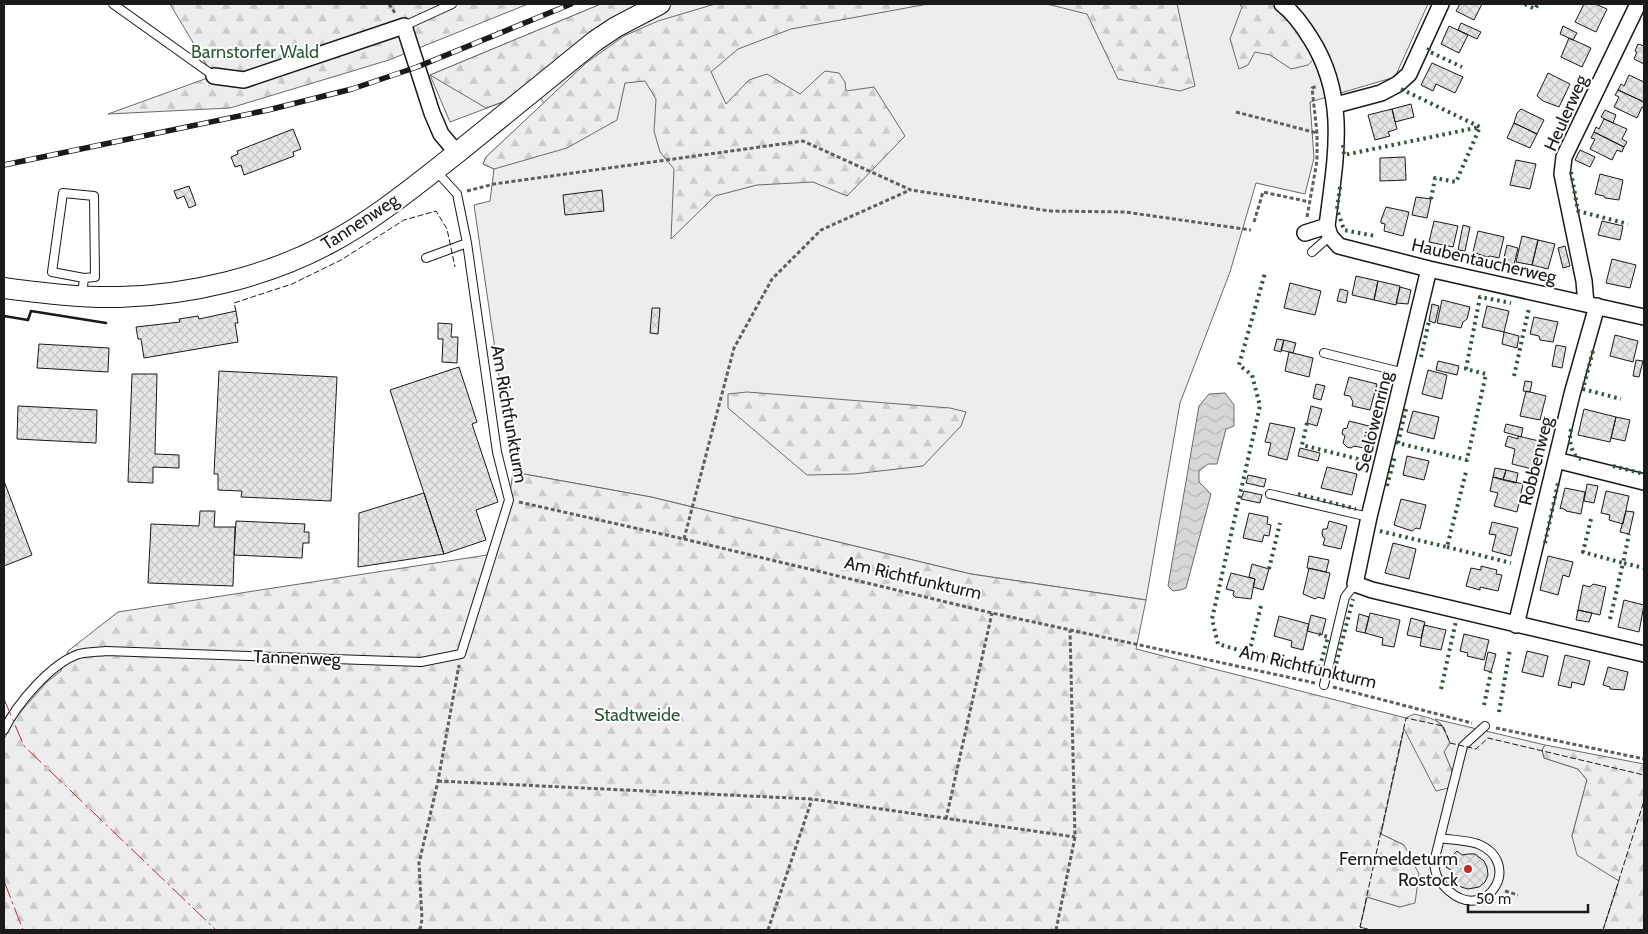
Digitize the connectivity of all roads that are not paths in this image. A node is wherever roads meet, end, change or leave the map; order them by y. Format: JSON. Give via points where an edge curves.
{"nodes":[{"id":1,"x":113,"y":4,"type":"edge"},
{"id":2,"x":452,"y":4,"type":"edge"},
{"id":3,"x":660,"y":4,"type":"edge"},
{"id":4,"x":1282,"y":4,"type":"edge"},
{"id":5,"x":1441,"y":4,"type":"edge"},
{"id":6,"x":1638,"y":4,"type":"edge"},
{"id":7,"x":404,"y":26,"type":"junction"},
{"id":8,"x":214,"y":76,"type":"joint"},
{"id":9,"x":1336,"y":105,"type":"junction"},
{"id":10,"x":456,"y":153,"type":"junction"},
{"id":11,"x":435,"y":170,"type":"junction"},
{"id":12,"x":1329,"y":231,"type":"junction"},
{"id":13,"x":1305,"y":232,"type":"road end"},
{"id":14,"x":468,"y":243,"type":"junction"},
{"id":15,"x":1312,"y":252,"type":"dead end"},
{"id":16,"x":426,"y":258,"type":"dead end"},
{"id":17,"x":1429,"y":269,"type":"junction"},
{"id":18,"x":82,"y":287,"type":"junction"},
{"id":19,"x":4,"y":288,"type":"edge"},
{"id":20,"x":1591,"y":305,"type":"junction"},
{"id":21,"x":1644,"y":317,"type":"edge"},
{"id":22,"x":1324,"y":353,"type":"dead end"},
{"id":23,"x":1405,"y":374,"type":"junction"},
{"id":24,"x":1556,"y":460,"type":"junction"},
{"id":25,"x":1644,"y":482,"type":"edge"},
{"id":26,"x":1270,"y":494,"type":"dead end"},
{"id":27,"x":1369,"y":517,"type":"junction"},
{"id":28,"x":1355,"y":584,"type":"junction"},
{"id":29,"x":1516,"y":625,"type":"junction"},
{"id":30,"x":461,"y":654,"type":"joint"},
{"id":31,"x":1644,"y":654,"type":"edge"},
{"id":32,"x":1324,"y":685,"type":"road end"},
{"id":33,"x":1485,"y":726,"type":"road end"},
{"id":34,"x":4,"y":730,"type":"edge"},
{"id":35,"x":1440,"y":838,"type":"junction"}],
"edges":[{"from":1,"to":8,"type":"lane"},
{"from":2,"to":7,"type":"lane"},
{"from":3,"to":10,"type":"street","name":"Tannenweg","via":[[594,41]]},
{"from":4,"to":9,"type":"street","via":[[1305,29],[1320,52]]},
{"from":5,"to":9,"type":"street","via":[[1409,74],[1381,93]]},
{"from":6,"to":20,"type":"street","name":"Heulerweg","via":[[1564,156],[1562,174]]},
{"from":7,"to":8,"type":"street","via":[[244,80]]},
{"from":7,"to":10,"type":"street","via":[[432,113],[441,134]]},
{"from":9,"to":12,"type":"street","via":[[1338,138]]},
{"from":10,"to":11,"type":"street","name":"Tannenweg"},
{"from":11,"to":14,"type":"lane","name":"Am Richtfunkturm","via":[[457,194]]},
{"from":11,"to":18,"type":"street","name":"Tannenweg","via":[[364,223],[328,244],[269,269],[174,292],[122,297]]},
{"from":12,"to":13,"type":"street"},
{"from":12,"to":15,"type":"lane"},
{"from":12,"to":17,"type":"street","name":"Haubentaucherweg","via":[[1339,246]]},
{"from":14,"to":16,"type":"lane"},
{"from":14,"to":30,"type":"lane","name":"Am Richtfunkturm","via":[[497,452],[509,500]]},
{"from":17,"to":20,"type":"street","name":"Haubentaucherweg"},
{"from":17,"to":23,"type":"street","name":"Seelöwenring"},
{"from":18,"to":18,"type":"lane","via":[[95,277],[94,196],[63,193],[52,272]]},
{"from":18,"to":19,"type":"street","name":"Tannenweg"},
{"from":20,"to":21,"type":"street","name":"Haubentaucherweg"},
{"from":20,"to":24,"type":"street","name":"Robbenweg"},
{"from":22,"to":23,"type":"lane"},
{"from":23,"to":27,"type":"street","name":"Seelöwenring"},
{"from":24,"to":25,"type":"street"},
{"from":24,"to":29,"type":"street","name":"Robbenweg"},
{"from":26,"to":27,"type":"lane"},
{"from":27,"to":28,"type":"street","name":"Seelöwenring"},
{"from":28,"to":29,"type":"street"},
{"from":28,"to":32,"type":"lane","name":"Seelöwenring","via":[[1345,597]]},
{"from":29,"to":31,"type":"street"},
{"from":30,"to":34,"type":"lane","name":"Tannenweg","via":[[421,662],[106,651],[79,654],[52,670],[12,714]]},
{"from":33,"to":35,"type":"lane","via":[[1463,746]]},
{"from":35,"to":35,"type":"lane","via":[[1478,844],[1496,859],[1499,883],[1492,894],[1466,901],[1440,883],[1434,862]]}]}
